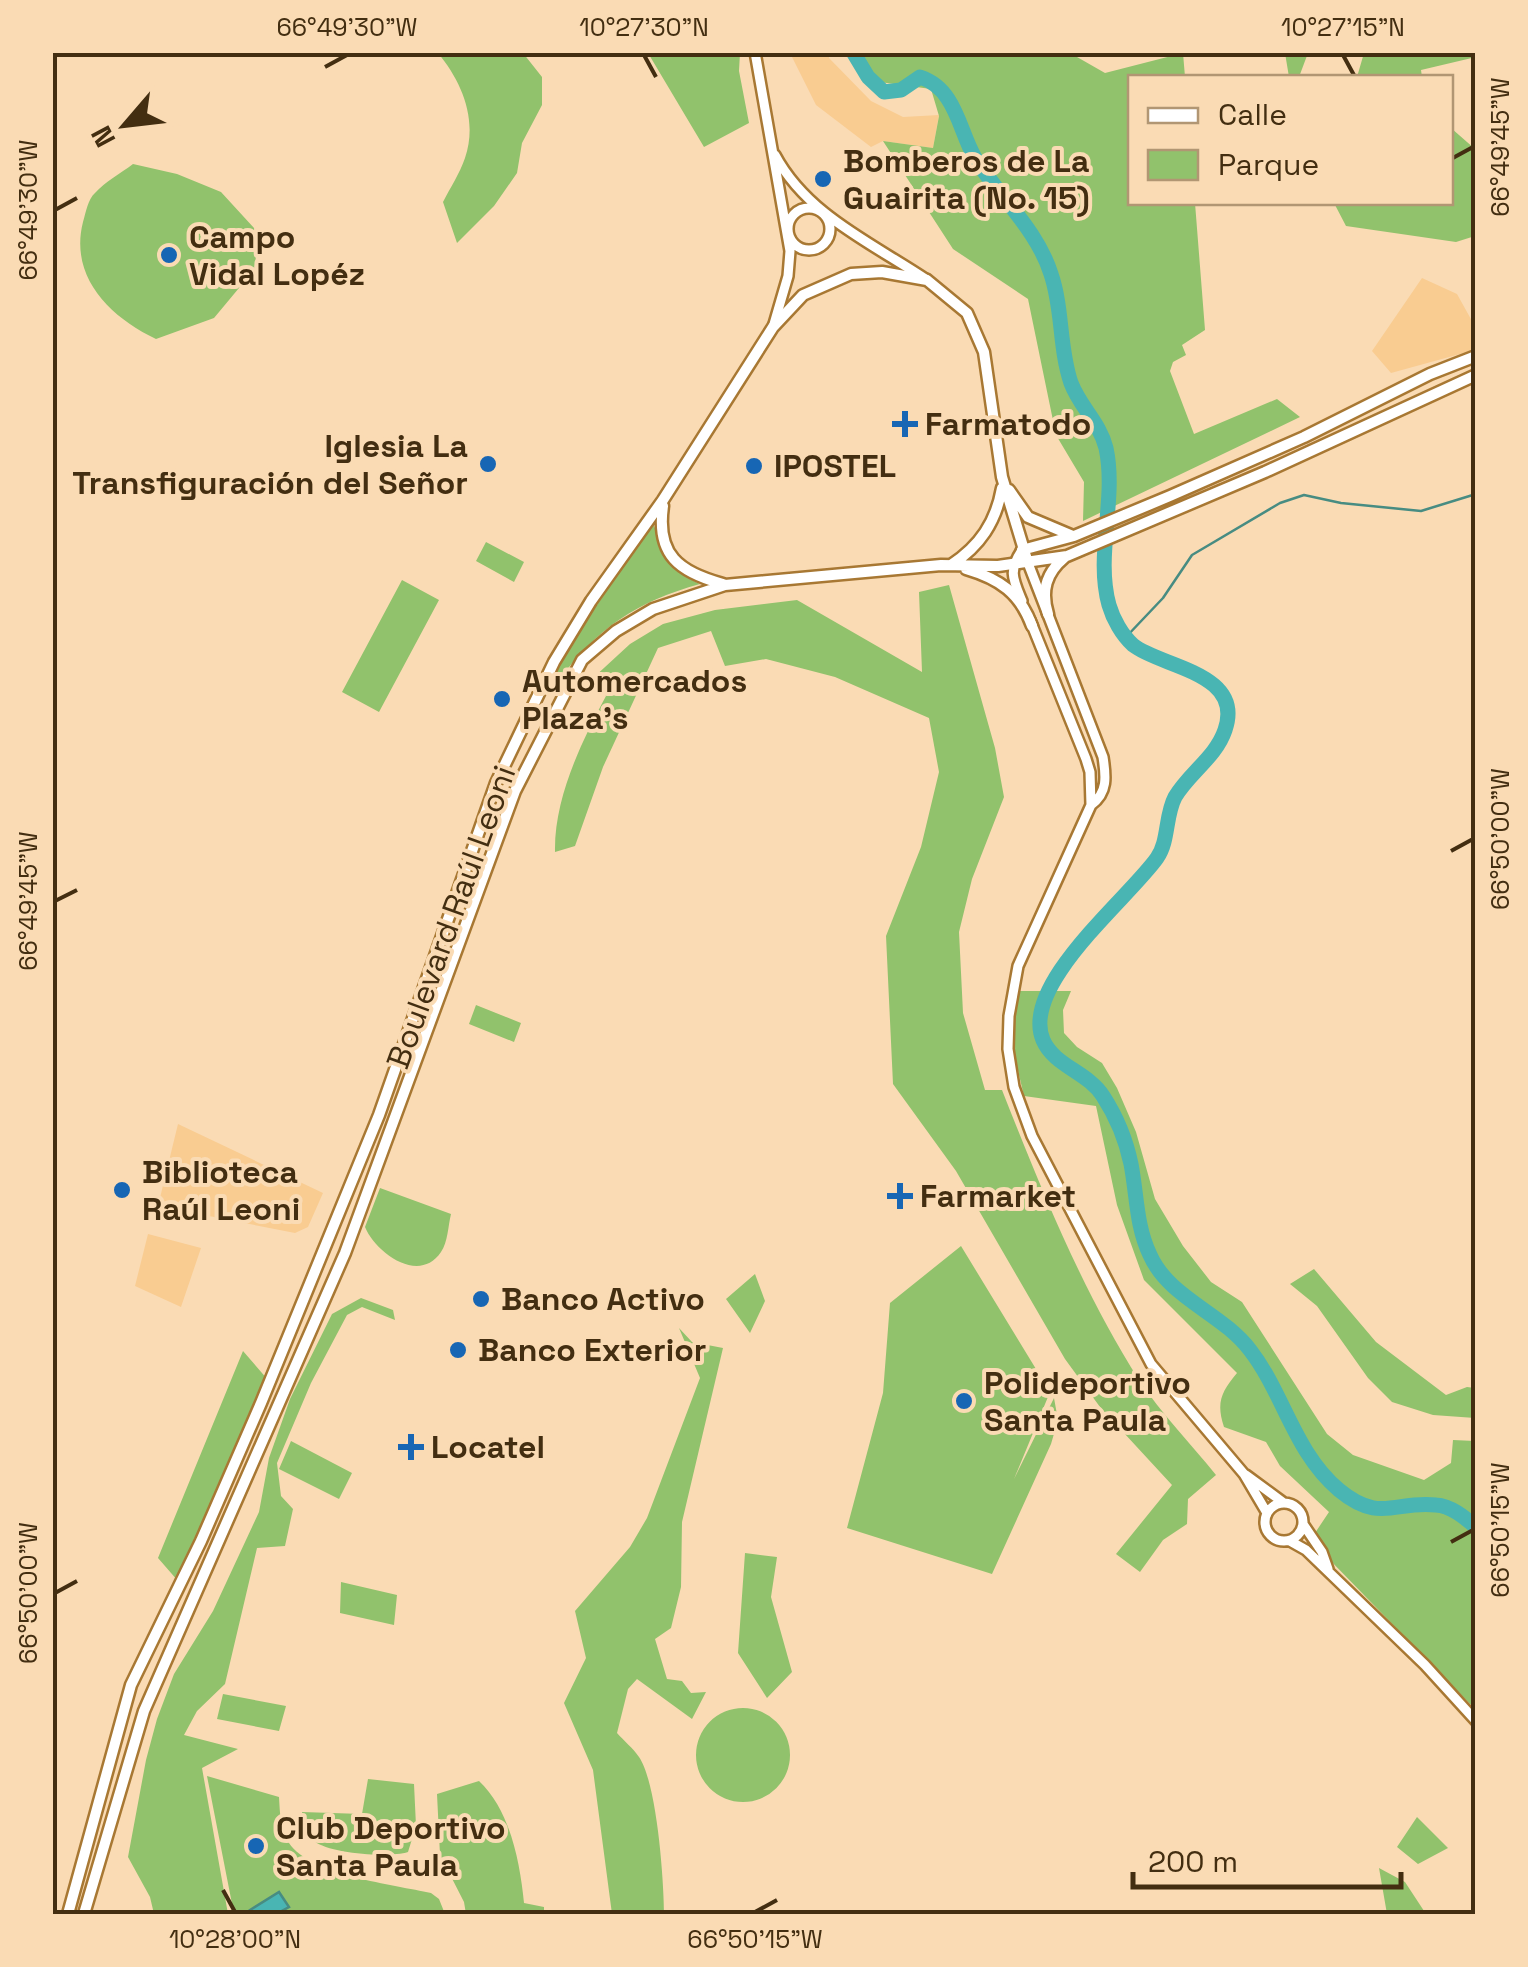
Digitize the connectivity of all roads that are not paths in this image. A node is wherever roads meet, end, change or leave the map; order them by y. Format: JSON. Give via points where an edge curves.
{"nodes":[{"id":1,"x":755,"y":52,"type":"edge"},
{"id":2,"x":771,"y":148,"type":"junction"},
{"id":3,"x":822,"y":212,"type":"junction"},
{"id":4,"x":788,"y":232,"type":"junction"},
{"id":5,"x":927,"y":280,"type":"junction"},
{"id":6,"x":773,"y":326,"type":"junction"},
{"id":7,"x":1476,"y":356,"type":"edge"},
{"id":8,"x":1476,"y":374,"type":"edge"},
{"id":9,"x":1002,"y":476,"type":"junction"},
{"id":10,"x":663,"y":500,"type":"junction"},
{"id":11,"x":1074,"y":536,"type":"junction"},
{"id":12,"x":1022,"y":550,"type":"junction"},
{"id":13,"x":1067,"y":556,"type":"junction"},
{"id":14,"x":1028,"y":563,"type":"junction"},
{"id":15,"x":1013,"y":564,"type":"junction"},
{"id":16,"x":951,"y":565,"type":"junction"},
{"id":17,"x":725,"y":585,"type":"junction"},
{"id":18,"x":1048,"y":614,"type":"junction"},
{"id":19,"x":1032,"y":626,"type":"junction"},
{"id":20,"x":1091,"y":806,"type":"junction"},
{"id":21,"x":1244,"y":1474,"type":"junction"},
{"id":22,"x":1284,"y":1503,"type":"junction"},
{"id":23,"x":1267,"y":1513,"type":"junction"},
{"id":24,"x":1303,"y":1524,"type":"junction"},
{"id":25,"x":1290,"y":1541,"type":"junction"},
{"id":26,"x":1328,"y":1572,"type":"junction"},
{"id":27,"x":1476,"y":1721,"type":"edge"},
{"id":28,"x":68,"y":1914,"type":"edge"},
{"id":29,"x":84,"y":1914,"type":"edge"}],
"edges":[{"from":1,"to":2,"type":"street"},
{"from":2,"to":3,"type":"street","via":[[790,182]]},
{"from":2,"to":4,"type":"street"},
{"from":3,"to":4,"type":"street","via":[[798,211]]},
{"from":3,"to":4,"type":"street","via":[[830,229],[818,248],[799,247]]},
{"from":3,"to":5,"type":"street"},
{"from":4,"to":6,"type":"street","via":[[788,276]]},
{"from":5,"to":6,"type":"main road","name":"Boulevard Raúl Leoni","via":[[871,272],[839,278],[803,295]]},
{"from":5,"to":9,"type":"main road","via":[[967,313],[980,340]]},
{"from":6,"to":10,"type":"main road","name":"Boulevard Raúl Leoni"},
{"from":7,"to":11,"type":"main road"},
{"from":8,"to":13,"type":"main road","name":"Boulevard Raúl Leoni"},
{"from":9,"to":11,"type":"main road","via":[[1028,517]]},
{"from":9,"to":12,"type":"main road"},
{"from":9,"to":16,"type":"main road","via":[[989,528]]},
{"from":10,"to":17,"type":"main road","via":[[661,532],[670,555],[689,572]]},
{"from":10,"to":28,"type":"main road","name":"Boulevard Raúl Leoni","via":[[564,644],[496,783],[379,1115],[238,1454],[131,1685]]},
{"from":11,"to":12,"type":"main road"},
{"from":12,"to":14,"type":"main road"},
{"from":12,"to":15,"type":"street"},
{"from":13,"to":14,"type":"main road","name":"Boulevard Raúl Leoni"},
{"from":13,"to":18,"type":"main road","via":[[1045,584]]},
{"from":14,"to":15,"type":"main road","name":"Boulevard Raúl Leoni"},
{"from":14,"to":18,"type":"street"},
{"from":15,"to":16,"type":"main road","name":"Boulevard Raúl Leoni"},
{"from":15,"to":19,"type":"street"},
{"from":16,"to":17,"type":"main road","name":"Boulevard Raúl Leoni"},
{"from":16,"to":19,"type":"main road","via":[[1018,597]]},
{"from":17,"to":29,"type":"main road","name":"Boulevard Raúl Leoni","via":[[666,602],[594,648],[525,769],[345,1253],[144,1711]]},
{"from":18,"to":20,"type":"street","via":[[1103,757],[1105,788]]},
{"from":19,"to":20,"type":"street","via":[[1090,772]]},
{"from":20,"to":21,"type":"street","via":[[1018,966],[1009,1016],[1014,1087],[1032,1136],[1151,1364]]},
{"from":21,"to":22,"type":"street"},
{"from":21,"to":23,"type":"street"},
{"from":22,"to":23,"type":"street"},
{"from":22,"to":24,"type":"street","via":[[1298,1510]]},
{"from":23,"to":25,"type":"street","via":[[1268,1534]]},
{"from":24,"to":25,"type":"street"},
{"from":24,"to":26,"type":"street"},
{"from":25,"to":26,"type":"street"},
{"from":26,"to":27,"type":"street"}]}
